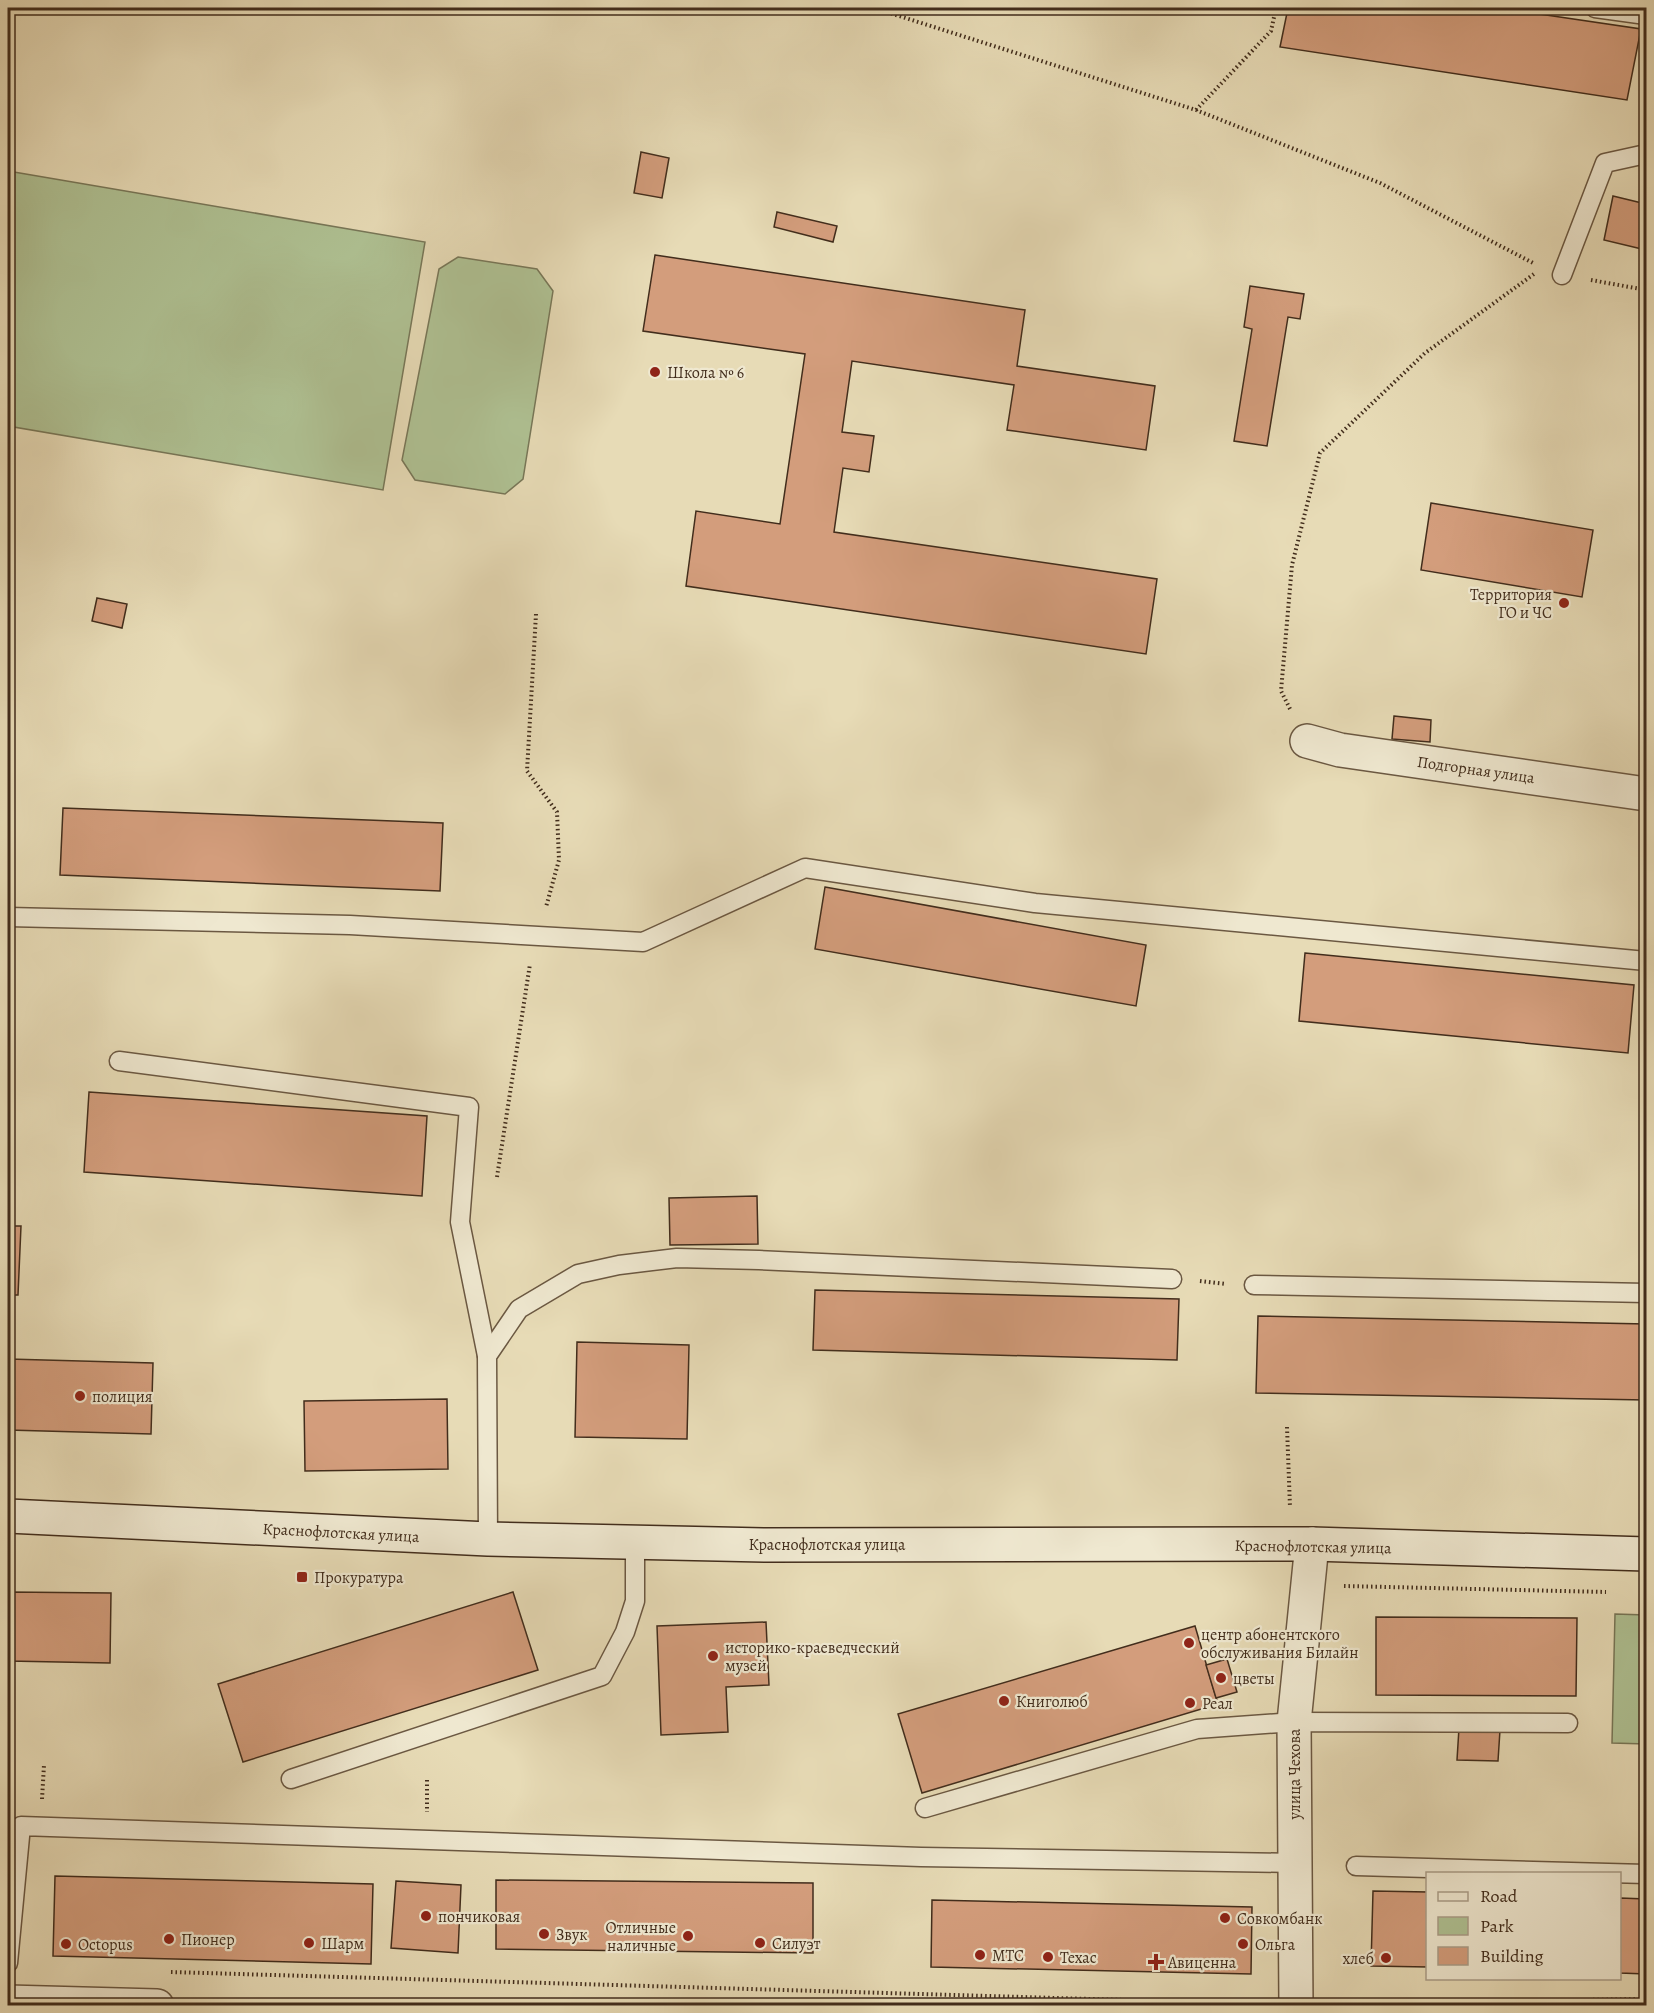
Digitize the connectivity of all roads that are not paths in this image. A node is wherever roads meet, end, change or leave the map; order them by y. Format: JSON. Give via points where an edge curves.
{"nodes":[{"id":1,"x":1595,"y":8,"type":"edge"},
{"id":2,"x":1647,"y":15,"type":"edge"},
{"id":3,"x":1647,"y":154,"type":"edge"},
{"id":4,"x":1562,"y":275,"type":"road end"},
{"id":5,"x":1307,"y":741,"type":"road end"},
{"id":6,"x":1647,"y":794,"type":"edge"},
{"id":7,"x":8,"y":917,"type":"edge"},
{"id":8,"x":1647,"y":961,"type":"edge"},
{"id":9,"x":119,"y":1061,"type":"dead end"},
{"id":10,"x":1172,"y":1279,"type":"dead end"},
{"id":11,"x":1254,"y":1285,"type":"dead end"},
{"id":12,"x":1647,"y":1293,"type":"edge"},
{"id":13,"x":486,"y":1356,"type":"junction"},
{"id":14,"x":8,"y":1516,"type":"edge"},
{"id":15,"x":488,"y":1539,"type":"junction"},
{"id":16,"x":636,"y":1542,"type":"junction"},
{"id":17,"x":1312,"y":1544,"type":"junction"},
{"id":18,"x":1647,"y":1554,"type":"edge"},
{"id":19,"x":1294,"y":1722,"type":"junction"},
{"id":20,"x":1568,"y":1724,"type":"dead end"},
{"id":21,"x":291,"y":1779,"type":"dead end"},
{"id":22,"x":925,"y":1808,"type":"dead end"},
{"id":23,"x":1295,"y":1863,"type":"junction"},
{"id":24,"x":1356,"y":1866,"type":"dead end"},
{"id":25,"x":1574,"y":1872,"type":"edge"},
{"id":26,"x":1621,"y":1873,"type":"edge"},
{"id":27,"x":1647,"y":1874,"type":"edge"},
{"id":28,"x":8,"y":1963,"type":"edge"},
{"id":29,"x":8,"y":2002,"type":"edge"},
{"id":30,"x":1296,"y":2005,"type":"edge"},
{"id":31,"x":157,"y":2006,"type":"edge"}],
"edges":[{"from":1,"to":2,"type":"lane"},
{"from":3,"to":4,"type":"lane","via":[[1605,163]]},
{"from":5,"to":6,"type":"main road","name":"Подгорная улица","via":[[1340,750]]},
{"from":7,"to":8,"type":"lane","via":[[350,925],[643,942],[805,868],[1035,903]]},
{"from":9,"to":13,"type":"lane","via":[[469,1107],[460,1222]]},
{"from":10,"to":13,"type":"lane","via":[[677,1258],[578,1274],[519,1309]]},
{"from":11,"to":12,"type":"lane"},
{"from":13,"to":15,"type":"lane"},
{"from":14,"to":15,"type":"main road","name":"Краснофлотская улица"},
{"from":15,"to":16,"type":"main road","name":"Краснофлотская улица"},
{"from":16,"to":17,"type":"main road","name":"Краснофлотская улица"},
{"from":16,"to":21,"type":"lane","via":[[634,1601],[625,1632],[602,1676]]},
{"from":17,"to":18,"type":"main road","name":"Краснофлотская улица"},
{"from":17,"to":19,"type":"main road","name":"улица Чехова"},
{"from":19,"to":20,"type":"lane"},
{"from":19,"to":22,"type":"lane","via":[[1197,1729]]},
{"from":19,"to":23,"type":"main road","name":"улица Чехова"},
{"from":23,"to":28,"type":"lane","via":[[921,1857],[21,1826]]},
{"from":23,"to":30,"type":"main road","name":"улица Чехова"},
{"from":24,"to":25,"type":"lane"},
{"from":26,"to":27,"type":"lane"},
{"from":29,"to":31,"type":"main road"}]}
